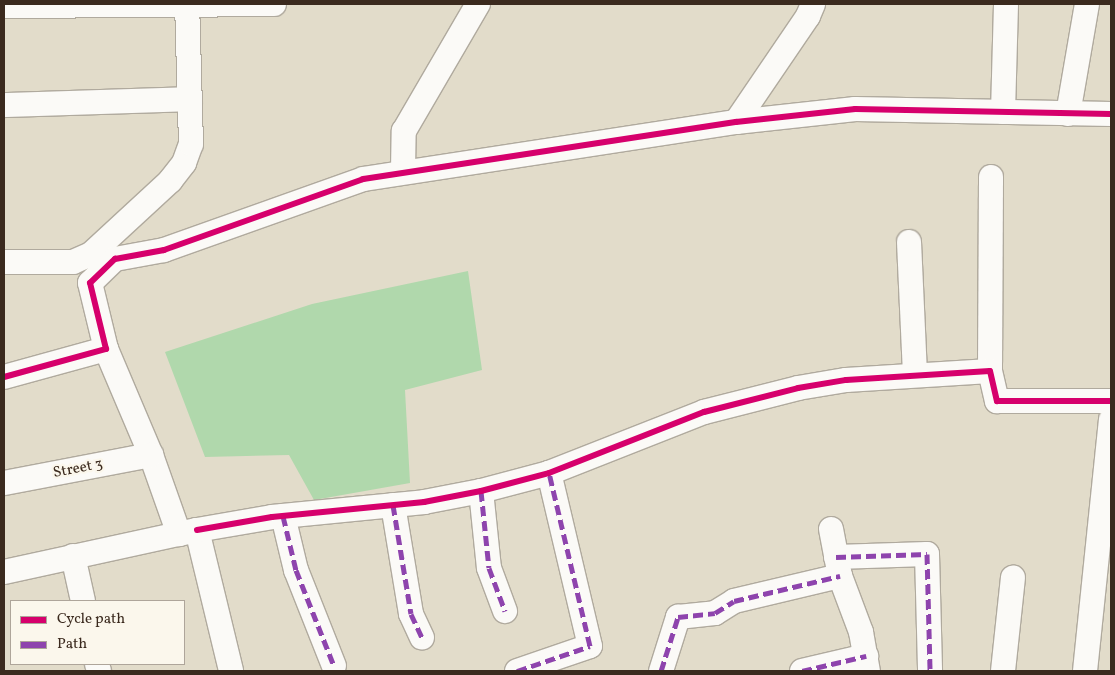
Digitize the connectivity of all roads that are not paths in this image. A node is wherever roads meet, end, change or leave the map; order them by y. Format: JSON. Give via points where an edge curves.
{"nodes":[{"id":1,"x":274,"y":4,"type":"edge"},
{"id":2,"x":478,"y":4,"type":"edge"},
{"id":3,"x":813,"y":4,"type":"edge"},
{"id":4,"x":1006,"y":4,"type":"edge"},
{"id":5,"x":1087,"y":4,"type":"edge"},
{"id":6,"x":187,"y":5,"type":"edge"},
{"id":7,"x":4,"y":6,"type":"edge"},
{"id":8,"x":190,"y":100,"type":"junction"},
{"id":9,"x":4,"y":105,"type":"edge"},
{"id":10,"x":1003,"y":112,"type":"junction"},
{"id":11,"x":1068,"y":114,"type":"junction"},
{"id":12,"x":1111,"y":114,"type":"edge"},
{"id":13,"x":736,"y":122,"type":"junction"},
{"id":14,"x":403,"y":170,"type":"junction"},
{"id":15,"x":991,"y":177,"type":"dead end"},
{"id":16,"x":909,"y":242,"type":"dead end"},
{"id":17,"x":4,"y":262,"type":"edge"},
{"id":18,"x":106,"y":349,"type":"junction"},
{"id":19,"x":990,"y":370,"type":"junction"},
{"id":20,"x":915,"y":375,"type":"junction"},
{"id":21,"x":4,"y":377,"type":"edge"},
{"id":22,"x":1111,"y":401,"type":"edge"},
{"id":23,"x":1111,"y":419,"type":"edge"},
{"id":24,"x":151,"y":455,"type":"junction"},
{"id":25,"x":549,"y":473,"type":"junction"},
{"id":26,"x":4,"y":483,"type":"edge"},
{"id":27,"x":481,"y":491,"type":"junction"},
{"id":28,"x":394,"y":505,"type":"junction"},
{"id":29,"x":282,"y":516,"type":"junction"},
{"id":30,"x":830,"y":529,"type":"dead end"},
{"id":31,"x":188,"y":532,"type":"junction"},
{"id":32,"x":73,"y":556,"type":"junction"},
{"id":33,"x":838,"y":566,"type":"junction"},
{"id":34,"x":4,"y":572,"type":"edge"},
{"id":35,"x":1013,"y":578,"type":"dead end"},
{"id":36,"x":83,"y":600,"type":"edge"},
{"id":37,"x":505,"y":611,"type":"dead end"},
{"id":38,"x":422,"y":638,"type":"dead end"},
{"id":39,"x":867,"y":664,"type":"edge"},
{"id":40,"x":334,"y":666,"type":"dead end"},
{"id":41,"x":231,"y":671,"type":"edge"},
{"id":42,"x":518,"y":671,"type":"edge"},
{"id":43,"x":661,"y":671,"type":"edge"},
{"id":44,"x":802,"y":671,"type":"edge"},
{"id":45,"x":930,"y":671,"type":"edge"},
{"id":46,"x":1003,"y":671,"type":"edge"},
{"id":47,"x":1086,"y":671,"type":"edge"}],
"edges":[{"from":1,"to":6,"type":"street"},
{"from":2,"to":14,"type":"street","via":[[404,131]]},
{"from":3,"to":13,"type":"street"},
{"from":4,"to":10,"type":"street"},
{"from":5,"to":11,"type":"street"},
{"from":6,"to":7,"type":"street"},
{"from":6,"to":8,"type":"street"},
{"from":8,"to":9,"type":"street"},
{"from":8,"to":17,"type":"street","via":[[191,144],[184,163],[170,181],[91,254],[73,262]]},
{"from":10,"to":11,"type":"street"},
{"from":10,"to":13,"type":"street","via":[[855,109]]},
{"from":11,"to":12,"type":"street"},
{"from":13,"to":14,"type":"street"},
{"from":14,"to":18,"type":"street","via":[[363,179],[164,250],[114,259],[90,283]]},
{"from":15,"to":19,"type":"street"},
{"from":16,"to":20,"type":"street"},
{"from":18,"to":21,"type":"street"},
{"from":18,"to":24,"type":"street"},
{"from":19,"to":20,"type":"street"},
{"from":19,"to":22,"type":"street","via":[[997,401]]},
{"from":20,"to":25,"type":"street","via":[[808,386],[704,412]]},
{"from":23,"to":47,"type":"street"},
{"from":24,"to":26,"type":"street","name":"Street 3"},
{"from":24,"to":31,"type":"street"},
{"from":25,"to":27,"type":"street"},
{"from":25,"to":42,"type":"street","via":[[590,646]]},
{"from":27,"to":28,"type":"street"},
{"from":27,"to":37,"type":"street","via":[[489,568]]},
{"from":28,"to":29,"type":"street"},
{"from":28,"to":38,"type":"street","via":[[411,614]]},
{"from":29,"to":31,"type":"street"},
{"from":29,"to":40,"type":"street","via":[[296,570]]},
{"from":30,"to":33,"type":"street"},
{"from":31,"to":32,"type":"street"},
{"from":31,"to":41,"type":"street"},
{"from":32,"to":34,"type":"street"},
{"from":32,"to":36,"type":"street"},
{"from":33,"to":39,"type":"street","via":[[861,632]]},
{"from":33,"to":43,"type":"street","via":[[734,601],[715,613],[678,617]]},
{"from":33,"to":45,"type":"street","via":[[927,554]]},
{"from":35,"to":46,"type":"street"},
{"from":39,"to":44,"type":"street"}]}
